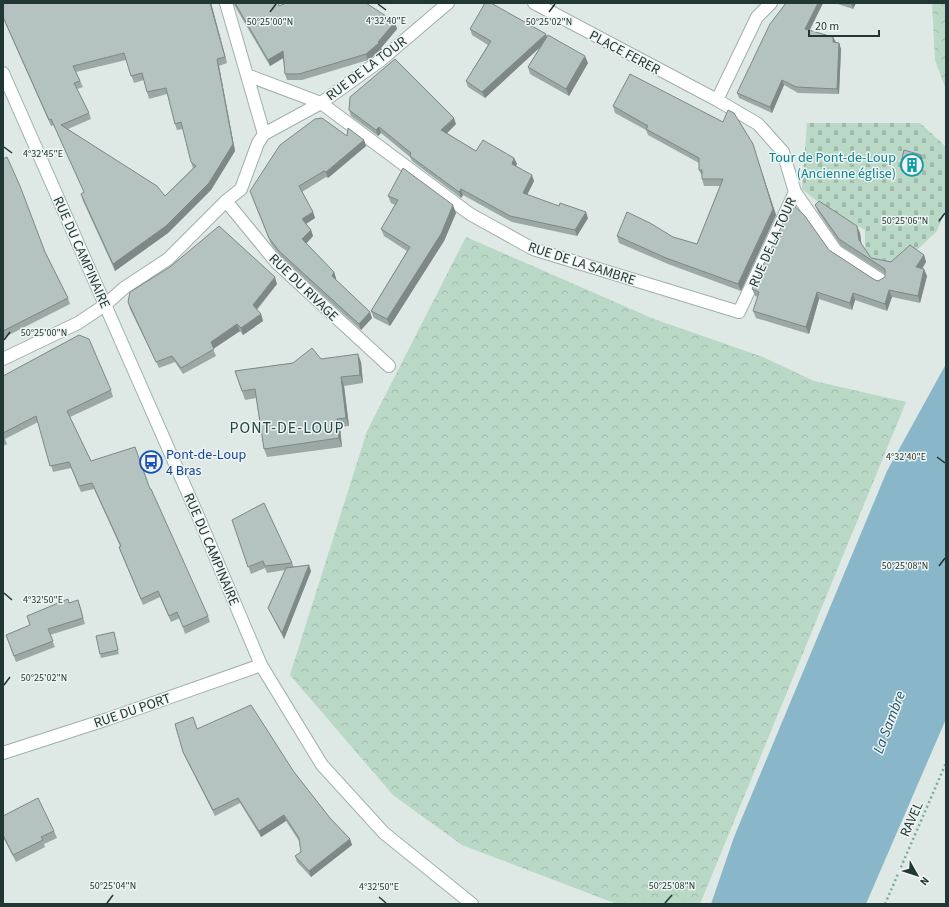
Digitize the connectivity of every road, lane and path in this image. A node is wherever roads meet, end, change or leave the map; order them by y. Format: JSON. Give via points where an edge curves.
{"nodes":[{"id":1,"x":226,"y":3,"type":"edge"},
{"id":2,"x":448,"y":3,"type":"edge"},
{"id":3,"x":534,"y":3,"type":"edge"},
{"id":4,"x":771,"y":3,"type":"edge"},
{"id":5,"x":3,"y":73,"type":"edge"},
{"id":6,"x":247,"y":74,"type":"junction"},
{"id":7,"x":717,"y":100,"type":"junction"},
{"id":8,"x":320,"y":103,"type":"junction"},
{"id":9,"x":264,"y":134,"type":"junction"},
{"id":10,"x":795,"y":192,"type":"junction"},
{"id":11,"x":226,"y":201,"type":"junction"},
{"id":12,"x":881,"y":280,"type":"edge"},
{"id":13,"x":105,"y":305,"type":"junction"},
{"id":14,"x":739,"y":312,"type":"joint"},
{"id":15,"x":3,"y":359,"type":"edge"},
{"id":16,"x":389,"y":366,"type":"dead end"},
{"id":17,"x":261,"y":665,"type":"junction"},
{"id":18,"x":3,"y":753,"type":"edge"},
{"id":19,"x":946,"y":764,"type":"edge"},
{"id":20,"x":472,"y":904,"type":"edge"},
{"id":21,"x":885,"y":904,"type":"edge"}],
"edges":[{"from":1,"to":6,"type":"street"},
{"from":2,"to":8,"type":"street","name":"RUE DE LA TOUR","via":[[381,60]]},
{"from":3,"to":7,"type":"street","name":"PLACE FERER"},
{"from":4,"to":7,"type":"street","via":[[757,17]]},
{"from":5,"to":13,"type":"street","name":"RUE DU CAMPINAIRE"},
{"from":6,"to":8,"type":"street","name":"RUE DE LA SAMBRE"},
{"from":6,"to":9,"type":"street"},
{"from":7,"to":10,"type":"street","name":"RUE DE LA TOUR","via":[[758,124],[783,152]]},
{"from":8,"to":9,"type":"street","name":"RUE DE LA TOUR"},
{"from":8,"to":14,"type":"street","name":"RUE DE LA SAMBRE","via":[[470,214],[533,249]]},
{"from":9,"to":11,"type":"street","via":[[258,143],[241,189]]},
{"from":10,"to":12,"type":"street","via":[[836,251]]},
{"from":10,"to":14,"type":"street","name":"RUE DE LA TOUR"},
{"from":11,"to":13,"type":"street","via":[[168,259],[124,288]]},
{"from":11,"to":16,"type":"street","name":"RUE DU RIVAGE","via":[[276,262]]},
{"from":13,"to":15,"type":"street","via":[[78,323]]},
{"from":13,"to":17,"type":"street","name":"RUE DU CAMPINAIRE"},
{"from":17,"to":18,"type":"street","name":"RUE DU PORT"},
{"from":17,"to":20,"type":"street","name":"RUE DU CAMPINAIRE","via":[[322,765],[384,833]]},
{"from":19,"to":21,"type":"path","name":"RAVEL","number":"RAVeL"}]}
